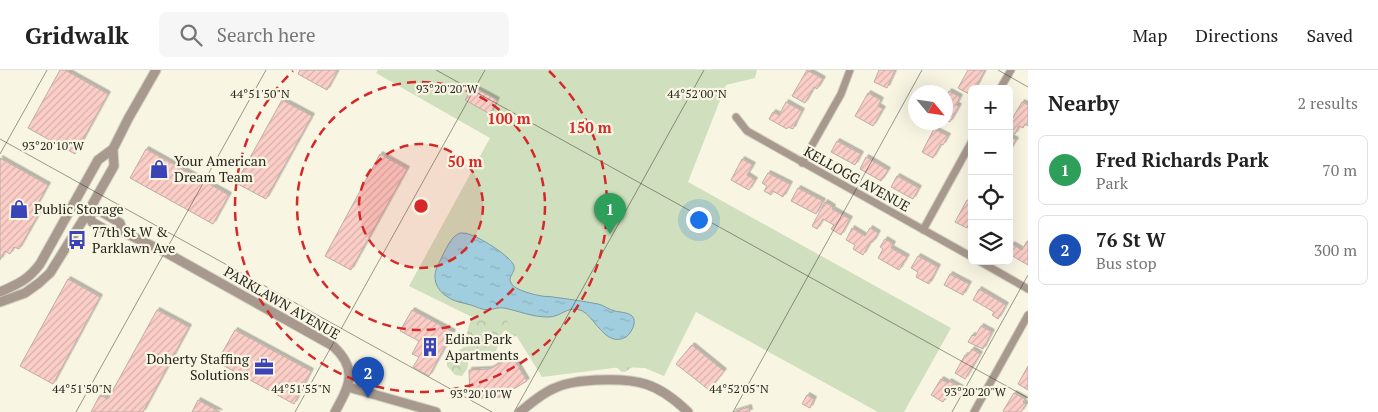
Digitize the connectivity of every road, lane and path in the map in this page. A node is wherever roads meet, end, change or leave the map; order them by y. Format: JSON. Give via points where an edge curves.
{"nodes":[{"id":1,"x":156,"y":70,"type":"edge"},
{"id":2,"x":850,"y":70,"type":"edge"},
{"id":3,"x":1011,"y":70,"type":"edge"},
{"id":4,"x":1002,"y":85,"type":"edge"},
{"id":5,"x":736,"y":117,"type":"dead end"},
{"id":6,"x":968,"y":148,"type":"edge"},
{"id":7,"x":113,"y":149,"type":"junction"},
{"id":8,"x":802,"y":163,"type":"junction"},
{"id":9,"x":74,"y":203,"type":"junction"},
{"id":10,"x":88,"y":212,"type":"junction"},
{"id":11,"x":923,"y":230,"type":"junction"},
{"id":12,"x":123,"y":232,"type":"junction"},
{"id":13,"x":968,"y":255,"type":"edge"},
{"id":14,"x":986,"y":265,"type":"edge"},
{"id":15,"x":1028,"y":288,"type":"edge"},
{"id":16,"x":0,"y":292,"type":"edge"},
{"id":17,"x":0,"y":302,"type":"edge"},
{"id":18,"x":1028,"y":314,"type":"edge"},
{"id":19,"x":348,"y":388,"type":"junction"},
{"id":20,"x":335,"y":412,"type":"edge"},
{"id":21,"x":436,"y":412,"type":"edge"},
{"id":22,"x":520,"y":412,"type":"edge"},
{"id":23,"x":688,"y":412,"type":"edge"},
{"id":24,"x":974,"y":412,"type":"edge"}],
"edges":[{"from":1,"to":7,"type":"street"},
{"from":2,"to":8,"type":"street","via":[[841,94]]},
{"from":3,"to":4,"type":"street"},
{"from":5,"to":8,"type":"street","name":"KELLOGG AVENUE","via":[[747,132]]},
{"from":6,"to":11,"type":"street"},
{"from":7,"to":9,"type":"street","via":[[98,160]]},
{"from":7,"to":10,"type":"street","via":[[114,166]]},
{"from":8,"to":11,"type":"street","name":"KELLOGG AVENUE"},
{"from":9,"to":10,"type":"street","name":"PARKLAWN AVENUE"},
{"from":9,"to":16,"type":"street","via":[[32,275]]},
{"from":10,"to":12,"type":"street","name":"PARKLAWN AVENUE","via":[[92,222],[107,231],[113,234]]},
{"from":10,"to":12,"type":"street","name":"PARKLAWN AVENUE","via":[[100,211],[120,222]]},
{"from":10,"to":17,"type":"street","via":[[50,273],[25,293]]},
{"from":11,"to":13,"type":"street","name":"KELLOGG AVENUE"},
{"from":12,"to":19,"type":"street","name":"PARKLAWN AVENUE","via":[[334,346],[344,356],[349,371]]},
{"from":14,"to":15,"type":"street"},
{"from":18,"to":24,"type":"street"},
{"from":19,"to":20,"type":"street"},
{"from":19,"to":21,"type":"street"},
{"from":22,"to":23,"type":"street","via":[[555,388],[572,383],[612,380],[646,384],[676,400]]}]}
